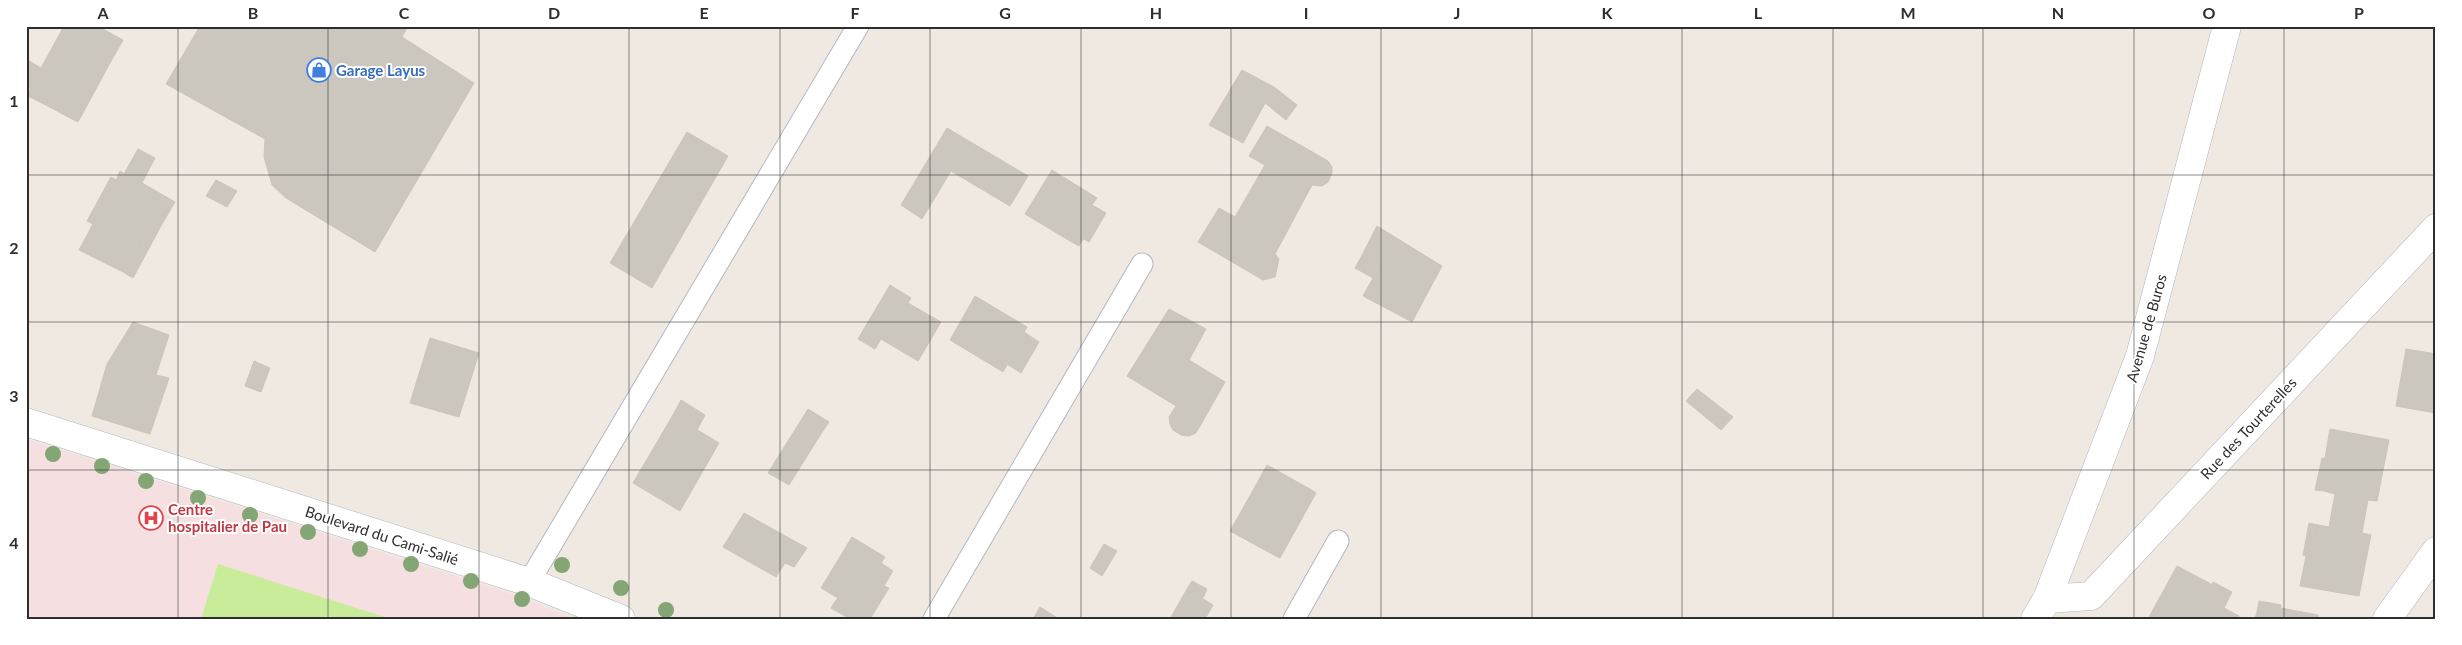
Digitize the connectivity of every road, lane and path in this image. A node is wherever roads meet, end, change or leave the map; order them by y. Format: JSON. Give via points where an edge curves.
{"nodes":[{"id":1,"x":858,"y":26,"type":"edge"},
{"id":2,"x":2227,"y":26,"type":"edge"},
{"id":3,"x":2436,"y":228,"type":"edge"},
{"id":4,"x":1142,"y":264,"type":"dead end"},
{"id":5,"x":26,"y":422,"type":"edge"},
{"id":6,"x":1338,"y":541,"type":"dead end"},
{"id":7,"x":2436,"y":552,"type":"edge"},
{"id":8,"x":529,"y":582,"type":"junction"},
{"id":9,"x":2041,"y":609,"type":"edge"},
{"id":10,"x":621,"y":619,"type":"edge"},
{"id":11,"x":934,"y":619,"type":"edge"},
{"id":12,"x":1294,"y":619,"type":"edge"},
{"id":13,"x":2388,"y":619,"type":"edge"}],
"edges":[{"from":1,"to":8,"type":"lane"},
{"from":2,"to":9,"type":"street","name":"Avenue de Buros","via":[[2140,356]]},
{"from":3,"to":9,"type":"street","name":"Rue des Tourterelles","via":[[2091,596]]},
{"from":4,"to":11,"type":"lane"},
{"from":5,"to":8,"type":"street","name":"Boulevard du Cami-Salié"},
{"from":6,"to":12,"type":"lane"},
{"from":7,"to":13,"type":"street"},
{"from":8,"to":10,"type":"street","name":"Boulevard du Cami-Salié"}]}
